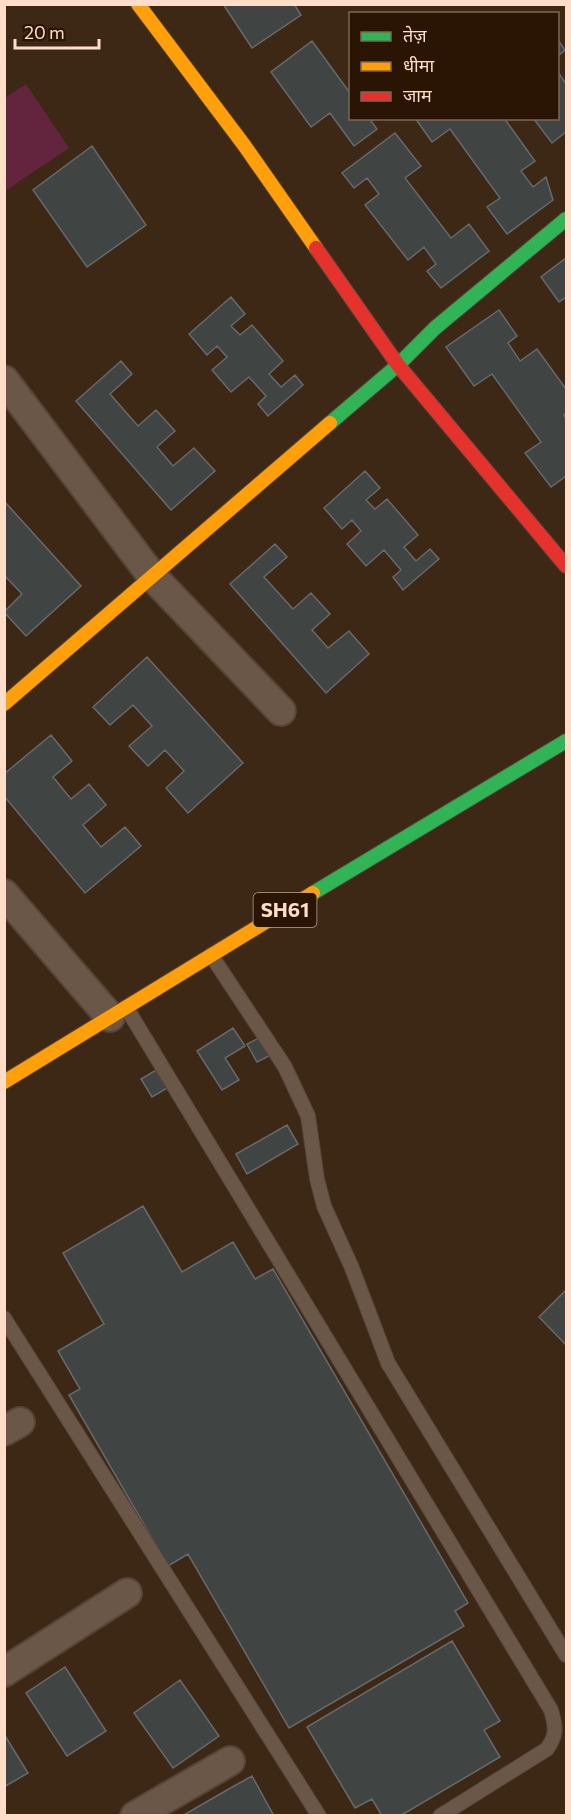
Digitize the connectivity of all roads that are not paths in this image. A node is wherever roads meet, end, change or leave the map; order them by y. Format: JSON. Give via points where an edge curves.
{"nodes":[{"id":1,"x":138,"y":4,"type":"edge"},
{"id":2,"x":567,"y":219,"type":"edge"},
{"id":3,"x":398,"y":365,"type":"junction"},
{"id":4,"x":4,"y":380,"type":"edge"},
{"id":5,"x":567,"y":566,"type":"edge"},
{"id":6,"x":152,"y":576,"type":"junction"},
{"id":7,"x":4,"y":704,"type":"edge"},
{"id":8,"x":281,"y":711,"type":"dead end"},
{"id":9,"x":567,"y":741,"type":"edge"},
{"id":10,"x":4,"y":894,"type":"edge"},
{"id":11,"x":211,"y":955,"type":"junction"},
{"id":12,"x":118,"y":1012,"type":"junction"},
{"id":13,"x":4,"y":1082,"type":"edge"},
{"id":14,"x":4,"y":1318,"type":"edge"},
{"id":15,"x":127,"y":1593,"type":"dead end"},
{"id":16,"x":567,"y":1655,"type":"edge"},
{"id":17,"x":4,"y":1672,"type":"edge"},
{"id":18,"x":230,"y":1761,"type":"dead end"},
{"id":19,"x":135,"y":1815,"type":"edge"},
{"id":20,"x":319,"y":1815,"type":"edge"},
{"id":21,"x":440,"y":1815,"type":"edge"}],
"edges":[{"from":1,"to":3,"type":"street","via":[[244,145]]},
{"from":2,"to":3,"type":"street","via":[[435,328]]},
{"from":3,"to":5,"type":"street"},
{"from":3,"to":6,"type":"street"},
{"from":4,"to":6,"type":"street"},
{"from":6,"to":7,"type":"street"},
{"from":6,"to":8,"type":"street"},
{"from":9,"to":11,"type":"street","number":"SH61"},
{"from":10,"to":12,"type":"street"},
{"from":11,"to":12,"type":"street","number":"SH61"},
{"from":11,"to":16,"type":"lane","via":[[285,1067],[308,1116],[324,1206],[388,1363]]},
{"from":12,"to":13,"type":"street","number":"SH61"},
{"from":12,"to":21,"type":"lane","via":[[551,1710],[556,1728],[547,1749]]},
{"from":14,"to":20,"type":"lane"},
{"from":15,"to":17,"type":"street"},
{"from":18,"to":19,"type":"street"}]}
